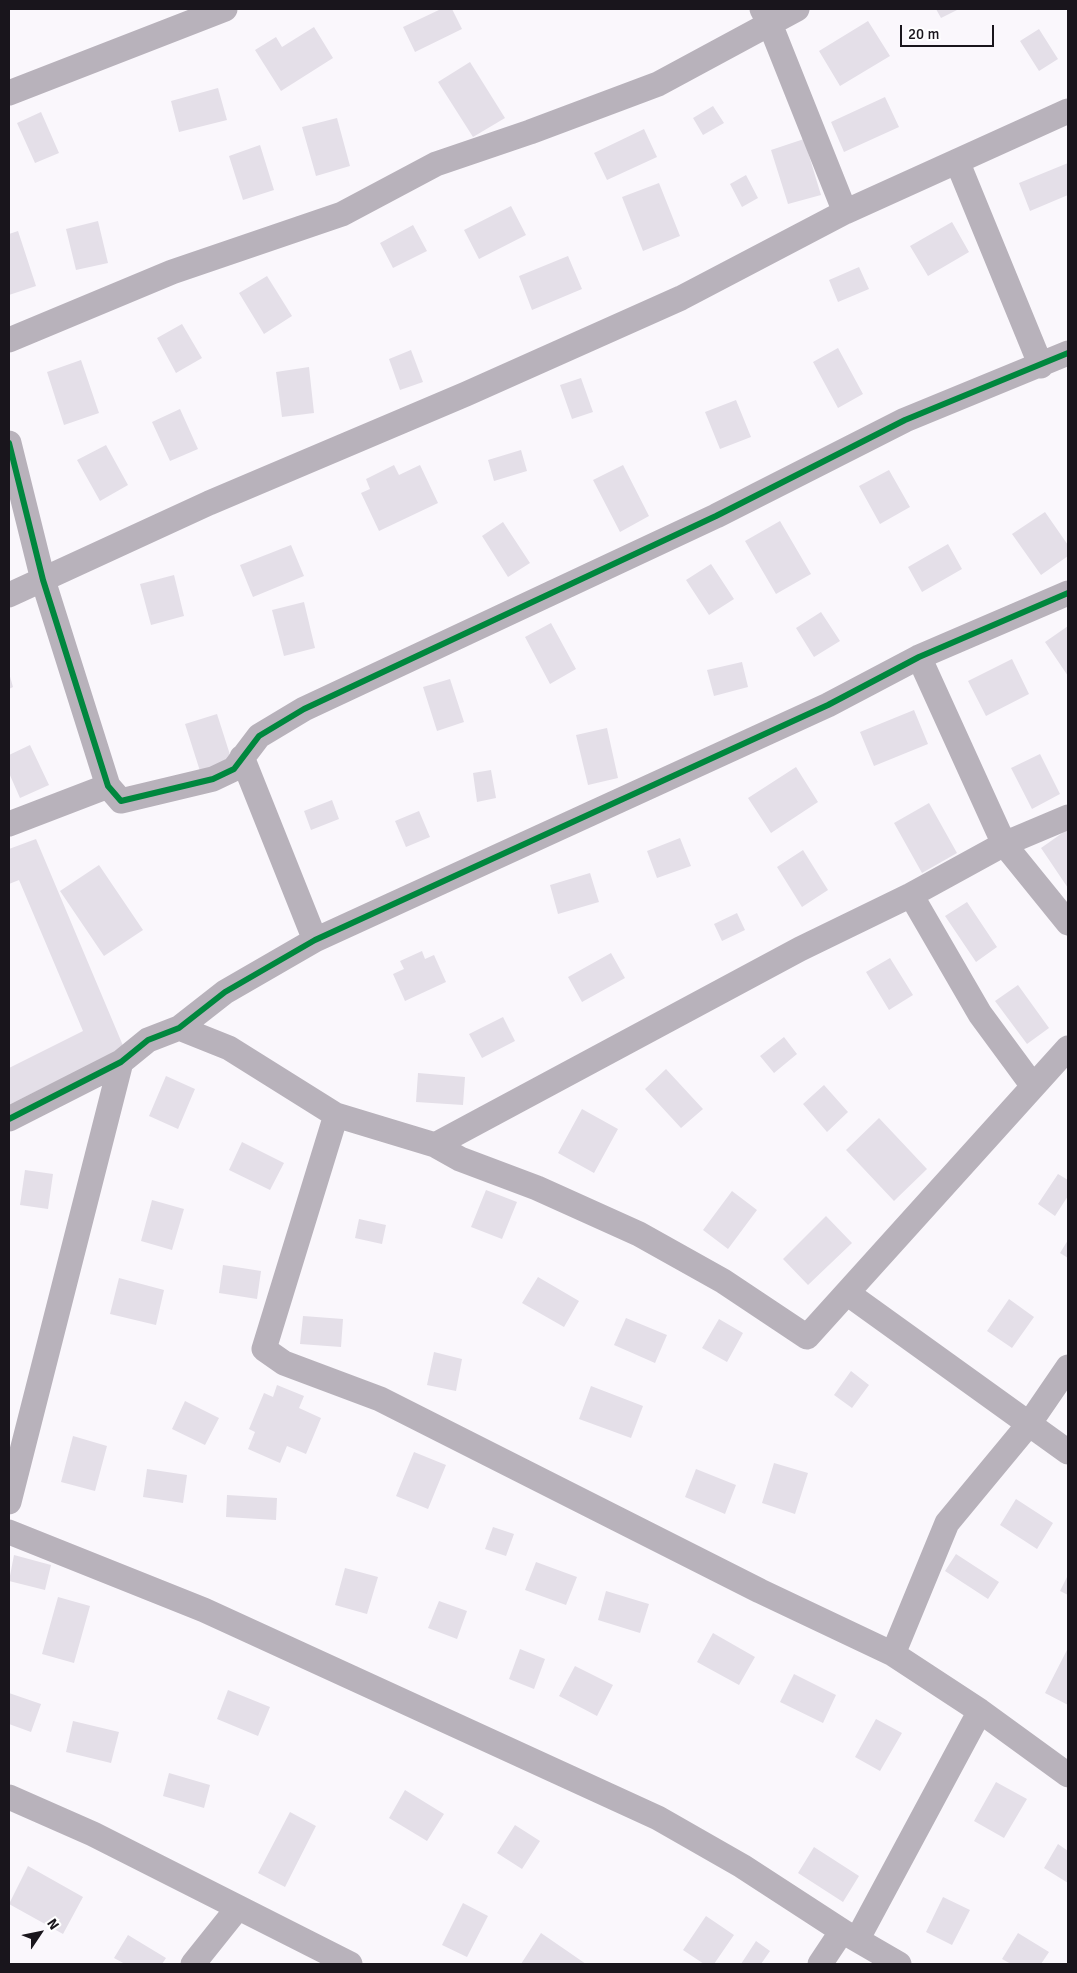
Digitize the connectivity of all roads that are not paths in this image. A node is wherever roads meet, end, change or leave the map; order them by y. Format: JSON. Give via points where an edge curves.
{"nodes":[{"id":1,"x":225,"y":9,"type":"edge"},
{"id":2,"x":797,"y":9,"type":"edge"},
{"id":3,"x":766,"y":16,"type":"edge"},
{"id":4,"x":9,"y":93,"type":"edge"},
{"id":5,"x":1068,"y":111,"type":"edge"},
{"id":6,"x":957,"y":161,"type":"junction"},
{"id":7,"x":845,"y":212,"type":"junction"},
{"id":8,"x":9,"y":340,"type":"edge"},
{"id":9,"x":1068,"y":353,"type":"edge"},
{"id":10,"x":1041,"y":366,"type":"junction"},
{"id":11,"x":9,"y":443,"type":"edge"},
{"id":12,"x":44,"y":580,"type":"junction"},
{"id":13,"x":1068,"y":593,"type":"edge"},
{"id":14,"x":9,"y":595,"type":"edge"},
{"id":15,"x":919,"y":657,"type":"junction"},
{"id":16,"x":242,"y":757,"type":"junction"},
{"id":17,"x":108,"y":786,"type":"junction"},
{"id":18,"x":1068,"y":817,"type":"edge"},
{"id":19,"x":9,"y":824,"type":"edge"},
{"id":20,"x":1004,"y":844,"type":"junction"},
{"id":21,"x":911,"y":895,"type":"junction"},
{"id":22,"x":1068,"y":923,"type":"edge"},
{"id":23,"x":315,"y":940,"type":"junction"},
{"id":24,"x":179,"y":1028,"type":"junction"},
{"id":25,"x":1068,"y":1048,"type":"edge"},
{"id":26,"x":121,"y":1062,"type":"junction"},
{"id":27,"x":1033,"y":1086,"type":"junction"},
{"id":28,"x":336,"y":1115,"type":"junction"},
{"id":29,"x":9,"y":1119,"type":"edge"},
{"id":30,"x":435,"y":1145,"type":"junction"},
{"id":31,"x":847,"y":1293,"type":"junction"},
{"id":32,"x":1068,"y":1367,"type":"edge"},
{"id":33,"x":1029,"y":1424,"type":"junction"},
{"id":34,"x":1068,"y":1452,"type":"edge"},
{"id":35,"x":9,"y":1502,"type":"edge"},
{"id":36,"x":9,"y":1532,"type":"edge"},
{"id":37,"x":893,"y":1654,"type":"junction"},
{"id":38,"x":980,"y":1711,"type":"junction"},
{"id":39,"x":1068,"y":1775,"type":"edge"},
{"id":40,"x":9,"y":1797,"type":"edge"},
{"id":41,"x":237,"y":1909,"type":"junction"},
{"id":42,"x":850,"y":1934,"type":"junction"},
{"id":43,"x":193,"y":1964,"type":"edge"},
{"id":44,"x":350,"y":1964,"type":"edge"},
{"id":45,"x":820,"y":1964,"type":"edge"},
{"id":46,"x":899,"y":1964,"type":"edge"}],
"edges":[{"from":1,"to":4,"type":"street"},
{"from":2,"to":3,"type":"street"},
{"from":3,"to":7,"type":"street"},
{"from":3,"to":8,"type":"street","via":[[658,84],[436,164],[342,214],[172,272]]},
{"from":5,"to":6,"type":"street"},
{"from":6,"to":7,"type":"street"},
{"from":6,"to":10,"type":"street"},
{"from":7,"to":12,"type":"street","via":[[681,298],[209,503]]},
{"from":9,"to":10,"type":"street"},
{"from":10,"to":16,"type":"street","via":[[904,420],[716,516],[304,709],[258,736]]},
{"from":11,"to":12,"type":"street"},
{"from":12,"to":14,"type":"street"},
{"from":12,"to":17,"type":"street"},
{"from":13,"to":15,"type":"street"},
{"from":15,"to":20,"type":"street"},
{"from":15,"to":23,"type":"street","via":[[828,705]]},
{"from":16,"to":17,"type":"street","via":[[234,769],[213,779],[121,801]]},
{"from":16,"to":23,"type":"street"},
{"from":17,"to":19,"type":"street"},
{"from":18,"to":20,"type":"street"},
{"from":20,"to":21,"type":"street"},
{"from":20,"to":22,"type":"street"},
{"from":21,"to":27,"type":"street","via":[[980,1014]]},
{"from":21,"to":30,"type":"street","via":[[800,949]]},
{"from":23,"to":24,"type":"street","via":[[225,992]]},
{"from":24,"to":26,"type":"street","via":[[148,1040]]},
{"from":24,"to":28,"type":"street","via":[[229,1048]]},
{"from":25,"to":27,"type":"street"},
{"from":26,"to":29,"type":"street"},
{"from":26,"to":35,"type":"street"},
{"from":27,"to":31,"type":"street"},
{"from":28,"to":30,"type":"street"},
{"from":28,"to":37,"type":"street","via":[[264,1349],[284,1363],[380,1399],[760,1591]]},
{"from":30,"to":31,"type":"street","via":[[460,1159],[537,1188],[639,1234],[723,1281],[807,1337]]},
{"from":31,"to":33,"type":"street"},
{"from":32,"to":33,"type":"street"},
{"from":33,"to":34,"type":"street"},
{"from":33,"to":37,"type":"street","via":[[947,1523]]},
{"from":36,"to":42,"type":"street","via":[[204,1610],[658,1818]]},
{"from":37,"to":38,"type":"street"},
{"from":38,"to":39,"type":"street"},
{"from":38,"to":42,"type":"street"},
{"from":40,"to":41,"type":"street","via":[[93,1834]]},
{"from":41,"to":43,"type":"street"},
{"from":41,"to":44,"type":"street"},
{"from":42,"to":45,"type":"street"},
{"from":42,"to":46,"type":"street"}]}
